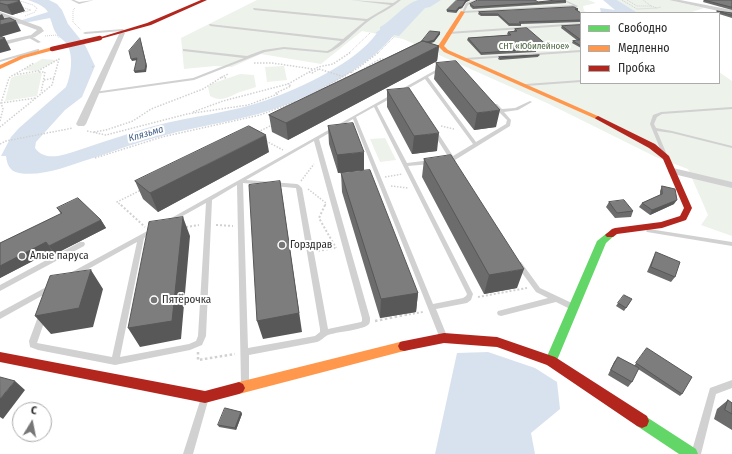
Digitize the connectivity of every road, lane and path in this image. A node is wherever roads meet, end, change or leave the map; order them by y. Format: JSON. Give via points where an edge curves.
{"nodes":[{"id":1,"x":18,"y":0,"type":"edge"},
{"id":2,"x":72,"y":0,"type":"edge"},
{"id":3,"x":93,"y":0,"type":"edge"},
{"id":4,"x":205,"y":0,"type":"edge"},
{"id":5,"x":352,"y":0,"type":"edge"},
{"id":6,"x":400,"y":0,"type":"edge"},
{"id":7,"x":478,"y":0,"type":"edge"},
{"id":8,"x":563,"y":0,"type":"edge"},
{"id":9,"x":622,"y":0,"type":"edge"},
{"id":10,"x":627,"y":0,"type":"edge"},
{"id":11,"x":644,"y":0,"type":"edge"},
{"id":12,"x":672,"y":0,"type":"edge"},
{"id":13,"x":11,"y":2,"type":"edge"},
{"id":14,"x":79,"y":3,"type":"junction"},
{"id":15,"x":394,"y":4,"type":"junction"},
{"id":16,"x":19,"y":6,"type":"edge"},
{"id":17,"x":651,"y":6,"type":"junction"},
{"id":18,"x":661,"y":7,"type":"dead end"},
{"id":19,"x":657,"y":8,"type":"junction"},
{"id":20,"x":254,"y":9,"type":"dead end"},
{"id":21,"x":463,"y":12,"type":"junction"},
{"id":22,"x":732,"y":12,"type":"edge"},
{"id":23,"x":0,"y":14,"type":"edge"},
{"id":24,"x":28,"y":15,"type":"dead end"},
{"id":25,"x":17,"y":18,"type":"junction"},
{"id":26,"x":368,"y":20,"type":"junction"},
{"id":27,"x":25,"y":23,"type":"junction"},
{"id":28,"x":580,"y":24,"type":"edge"},
{"id":29,"x":210,"y":26,"type":"dead end"},
{"id":30,"x":132,"y":30,"type":"junction"},
{"id":31,"x":85,"y":33,"type":"joint"},
{"id":32,"x":122,"y":33,"type":"junction"},
{"id":33,"x":370,"y":33,"type":"dead end"},
{"id":34,"x":448,"y":33,"type":"junction"},
{"id":35,"x":56,"y":35,"type":"dead end"},
{"id":36,"x":395,"y":36,"type":"dead end"},
{"id":37,"x":30,"y":37,"type":"junction"},
{"id":38,"x":50,"y":37,"type":"dead end"},
{"id":39,"x":345,"y":40,"type":"junction"},
{"id":40,"x":39,"y":42,"type":"dead end"},
{"id":41,"x":0,"y":44,"type":"edge"},
{"id":42,"x":51,"y":49,"type":"junction"},
{"id":43,"x":184,"y":50,"type":"dead end"},
{"id":44,"x":580,"y":51,"type":"edge"},
{"id":45,"x":248,"y":57,"type":"junction"},
{"id":46,"x":53,"y":59,"type":"dead end"},
{"id":47,"x":465,"y":59,"type":"junction"},
{"id":48,"x":58,"y":60,"type":"junction"},
{"id":49,"x":0,"y":61,"type":"edge"},
{"id":50,"x":36,"y":62,"type":"dead end"},
{"id":51,"x":249,"y":64,"type":"dead end"},
{"id":52,"x":95,"y":66,"type":"dead end"},
{"id":53,"x":0,"y":67,"type":"edge"},
{"id":54,"x":92,"y":67,"type":"dead end"},
{"id":55,"x":314,"y":69,"type":"junction"},
{"id":56,"x":449,"y":69,"type":"edge"},
{"id":57,"x":38,"y":71,"type":"junction"},
{"id":58,"x":233,"y":71,"type":"dead end"},
{"id":59,"x":309,"y":72,"type":"junction"},
{"id":60,"x":351,"y":72,"type":"junction"},
{"id":61,"x":12,"y":75,"type":"junction"},
{"id":62,"x":357,"y":75,"type":"edge"},
{"id":63,"x":222,"y":77,"type":"junction"},
{"id":64,"x":426,"y":77,"type":"junction"},
{"id":65,"x":55,"y":78,"type":"junction"},
{"id":66,"x":226,"y":78,"type":"dead end"},
{"id":67,"x":350,"y":79,"type":"edge"},
{"id":68,"x":44,"y":80,"type":"junction"},
{"id":69,"x":580,"y":81,"type":"edge"},
{"id":70,"x":288,"y":84,"type":"junction"},
{"id":71,"x":526,"y":85,"type":"junction"},
{"id":72,"x":406,"y":88,"type":"junction"},
{"id":73,"x":94,"y":93,"type":"junction"},
{"id":74,"x":314,"y":93,"type":"edge"},
{"id":75,"x":41,"y":94,"type":"junction"},
{"id":76,"x":410,"y":94,"type":"edge"},
{"id":77,"x":37,"y":97,"type":"junction"},
{"id":78,"x":300,"y":100,"type":"edge"},
{"id":79,"x":490,"y":100,"type":"edge"},
{"id":80,"x":530,"y":102,"type":"dead end"},
{"id":81,"x":2,"y":103,"type":"junction"},
{"id":82,"x":375,"y":105,"type":"junction"},
{"id":83,"x":732,"y":108,"type":"edge"},
{"id":84,"x":500,"y":111,"type":"junction"},
{"id":85,"x":187,"y":114,"type":"junction"},
{"id":86,"x":354,"y":117,"type":"junction"},
{"id":87,"x":0,"y":121,"type":"edge"},
{"id":88,"x":80,"y":124,"type":"junction"},
{"id":89,"x":275,"y":124,"type":"edge"},
{"id":90,"x":430,"y":124,"type":"joint"},
{"id":91,"x":0,"y":127,"type":"edge"},
{"id":92,"x":654,"y":129,"type":"junction"},
{"id":93,"x":465,"y":130,"type":"junction"},
{"id":94,"x":93,"y":133,"type":"junction"},
{"id":95,"x":254,"y":134,"type":"edge"},
{"id":96,"x":316,"y":138,"type":"junction"},
{"id":97,"x":266,"y":141,"type":"dead end"},
{"id":98,"x":0,"y":144,"type":"edge"},
{"id":99,"x":476,"y":145,"type":"junction"},
{"id":100,"x":732,"y":147,"type":"edge"},
{"id":101,"x":290,"y":153,"type":"junction"},
{"id":102,"x":321,"y":156,"type":"junction"},
{"id":103,"x":95,"y":158,"type":"dead end"},
{"id":104,"x":666,"y":158,"type":"junction"},
{"id":105,"x":452,"y":159,"type":"junction"},
{"id":106,"x":406,"y":165,"type":"junction"},
{"id":107,"x":456,"y":166,"type":"edge"},
{"id":108,"x":673,"y":171,"type":"junction"},
{"id":109,"x":410,"y":174,"type":"junction"},
{"id":110,"x":378,"y":178,"type":"junction"},
{"id":111,"x":240,"y":181,"type":"junction"},
{"id":112,"x":298,"y":184,"type":"junction"},
{"id":113,"x":381,"y":185,"type":"junction"},
{"id":114,"x":732,"y":185,"type":"edge"},
{"id":115,"x":144,"y":188,"type":"edge"},
{"id":116,"x":417,"y":189,"type":"junction"},
{"id":117,"x":209,"y":199,"type":"junction"},
{"id":118,"x":163,"y":224,"type":"edge"},
{"id":119,"x":208,"y":224,"type":"junction"},
{"id":120,"x":241,"y":226,"type":"junction"},
{"id":121,"x":157,"y":228,"type":"edge"},
{"id":122,"x":179,"y":228,"type":"edge"},
{"id":123,"x":638,"y":229,"type":"junction"},
{"id":124,"x":150,"y":232,"type":"junction"},
{"id":125,"x":141,"y":236,"type":"junction"},
{"id":126,"x":82,"y":244,"type":"dead end"},
{"id":127,"x":732,"y":244,"type":"edge"},
{"id":128,"x":336,"y":248,"type":"junction"},
{"id":129,"x":311,"y":252,"type":"junction"},
{"id":130,"x":348,"y":252,"type":"junction"},
{"id":131,"x":515,"y":258,"type":"edge"},
{"id":132,"x":66,"y":278,"type":"edge"},
{"id":133,"x":535,"y":287,"type":"junction"},
{"id":134,"x":0,"y":288,"type":"edge"},
{"id":135,"x":469,"y":298,"type":"junction"},
{"id":136,"x":556,"y":299,"type":"junction"},
{"id":137,"x":574,"y":307,"type":"junction"},
{"id":138,"x":432,"y":309,"type":"junction"},
{"id":139,"x":501,"y":313,"type":"dead end"},
{"id":140,"x":0,"y":316,"type":"edge"},
{"id":141,"x":366,"y":323,"type":"junction"},
{"id":142,"x":323,"y":333,"type":"junction"},
{"id":143,"x":444,"y":338,"type":"junction"},
{"id":144,"x":199,"y":343,"type":"junction"},
{"id":145,"x":244,"y":352,"type":"junction"},
{"id":146,"x":0,"y":357,"type":"edge"},
{"id":147,"x":113,"y":361,"type":"junction"},
{"id":148,"x":552,"y":361,"type":"junction"},
{"id":149,"x":100,"y":377,"type":"junction"},
{"id":150,"x":732,"y":384,"type":"edge"},
{"id":151,"x":245,"y":387,"type":"junction"},
{"id":152,"x":205,"y":397,"type":"junction"},
{"id":153,"x":188,"y":454,"type":"edge"},
{"id":154,"x":691,"y":454,"type":"edge"},
{"id":155,"x":696,"y":454,"type":"edge"}],
"edges":[{"from":1,"to":13,"type":"path"},
{"from":1,"to":24,"type":"path","via":[[37,8]]},
{"from":2,"to":14,"type":"lane"},
{"from":3,"to":14,"type":"lane"},
{"from":4,"to":30,"type":"street"},
{"from":5,"to":15,"type":"lane"},
{"from":6,"to":15,"type":"lane"},
{"from":7,"to":21,"type":"lane","via":[[467,4]]},
{"from":8,"to":21,"type":"lane","via":[[577,6]]},
{"from":9,"to":19,"type":"path","via":[[637,9]]},
{"from":10,"to":17,"type":"path","via":[[637,6]]},
{"from":11,"to":17,"type":"path"},
{"from":12,"to":22,"type":"street"},
{"from":14,"to":31,"type":"path","via":[[73,10],[74,22]]},
{"from":15,"to":26,"type":"lane"},
{"from":16,"to":25,"type":"path","via":[[31,10]]},
{"from":17,"to":19,"type":"path"},
{"from":18,"to":19,"type":"path"},
{"from":20,"to":26,"type":"lane"},
{"from":21,"to":34,"type":"street"},
{"from":23,"to":25,"type":"street"},
{"from":25,"to":27,"type":"street"},
{"from":25,"to":27,"type":"street","via":[[8,25]]},
{"from":26,"to":39,"type":"lane"},
{"from":27,"to":37,"type":"street","via":[[40,30]]},
{"from":28,"to":34,"type":"lane"},
{"from":29,"to":39,"type":"lane"},
{"from":30,"to":31,"type":"lane"},
{"from":30,"to":32,"type":"street"},
{"from":32,"to":42,"type":"street","bridge":true},
{"from":32,"to":73,"type":"street"},
{"from":33,"to":55,"type":"path","via":[[349,53],[328,66]]},
{"from":34,"to":47,"type":"street","via":[[441,46],[446,51]]},
{"from":35,"to":38,"type":"path"},
{"from":36,"to":60,"type":"path","via":[[388,45]]},
{"from":37,"to":40,"type":"lane"},
{"from":37,"to":41,"type":"street"},
{"from":39,"to":45,"type":"lane","via":[[327,52],[284,48]]},
{"from":42,"to":49,"type":"lane","via":[[26,52]]},
{"from":42,"to":53,"type":"street","via":[[22,57]]},
{"from":43,"to":45,"type":"lane"},
{"from":44,"to":47,"type":"lane"},
{"from":45,"to":73,"type":"lane","via":[[194,79]]},
{"from":46,"to":48,"type":"path"},
{"from":47,"to":71,"type":"street"},
{"from":48,"to":57,"type":"path"},
{"from":48,"to":65,"type":"path"},
{"from":50,"to":61,"type":"path"},
{"from":51,"to":55,"type":"path","via":[[266,62]]},
{"from":52,"to":54,"type":"path"},
{"from":55,"to":59,"type":"path"},
{"from":56,"to":64,"type":"lane","via":[[440,69]]},
{"from":57,"to":61,"type":"path"},
{"from":57,"to":68,"type":"path","via":[[45,72]]},
{"from":58,"to":63,"type":"path"},
{"from":59,"to":67,"type":"path","bridge":true,"via":[[319,69]]},
{"from":59,"to":70,"type":"path"},
{"from":60,"to":62,"type":"path","via":[[355,74],[380,59],[383,60]]},
{"from":60,"to":74,"type":"path"},
{"from":61,"to":81,"type":"path"},
{"from":63,"to":66,"type":"path"},
{"from":63,"to":94,"type":"path","via":[[202,89],[151,109],[133,121]]},
{"from":64,"to":72,"type":"lane"},
{"from":64,"to":93,"type":"lane"},
{"from":65,"to":68,"type":"path"},
{"from":65,"to":75,"type":"path","via":[[52,85]]},
{"from":68,"to":75,"type":"path"},
{"from":69,"to":71,"type":"lane"},
{"from":70,"to":85,"type":"path","via":[[223,101]]},
{"from":70,"to":85,"type":"path","via":[[291,86],[276,93],[278,94],[255,103]]},
{"from":71,"to":104,"type":"street","via":[[601,119],[652,146]]},
{"from":72,"to":76,"type":"lane"},
{"from":72,"to":82,"type":"lane"},
{"from":73,"to":88,"type":"street"},
{"from":75,"to":77,"type":"path"},
{"from":77,"to":81,"type":"path"},
{"from":77,"to":91,"type":"path"},
{"from":78,"to":103,"type":"path","via":[[260,115],[168,135]]},
{"from":79,"to":84,"type":"lane"},
{"from":80,"to":84,"type":"lane","via":[[516,109]]},
{"from":81,"to":87,"type":"path"},
{"from":82,"to":86,"type":"lane"},
{"from":82,"to":106,"type":"lane"},
{"from":83,"to":92,"type":"lane","via":[[661,113],[655,116],[652,124]]},
{"from":84,"to":99,"type":"lane","via":[[509,120],[508,125]]},
{"from":85,"to":94,"type":"path","via":[[106,135]]},
{"from":86,"to":96,"type":"lane"},
{"from":86,"to":110,"type":"lane"},
{"from":88,"to":94,"type":"path","via":[[82,129]]},
{"from":88,"to":98,"type":"path"},
{"from":89,"to":95,"type":"path"},
{"from":90,"to":93,"type":"path"},
{"from":90,"to":105,"type":"lane"},
{"from":92,"to":100,"type":"lane"},
{"from":92,"to":104,"type":"lane"},
{"from":93,"to":99,"type":"lane"},
{"from":96,"to":101,"type":"lane"},
{"from":96,"to":102,"type":"lane"},
{"from":97,"to":101,"type":"path"},
{"from":99,"to":105,"type":"lane"},
{"from":101,"to":111,"type":"lane"},
{"from":102,"to":112,"type":"path"},
{"from":102,"to":130,"type":"lane"},
{"from":104,"to":108,"type":"street"},
{"from":105,"to":106,"type":"lane"},
{"from":105,"to":107,"type":"lane"},
{"from":106,"to":109,"type":"lane"},
{"from":108,"to":114,"type":"street"},
{"from":108,"to":123,"type":"street","via":[[688,208],[683,218]]},
{"from":109,"to":110,"type":"path"},
{"from":109,"to":116,"type":"lane"},
{"from":110,"to":113,"type":"lane"},
{"from":111,"to":112,"type":"lane"},
{"from":111,"to":117,"type":"lane"},
{"from":111,"to":120,"type":"lane"},
{"from":112,"to":128,"type":"path","via":[[326,203],[319,218]]},
{"from":112,"to":129,"type":"lane"},
{"from":113,"to":116,"type":"path"},
{"from":113,"to":138,"type":"lane"},
{"from":115,"to":124,"type":"path","via":[[117,202]]},
{"from":116,"to":135,"type":"lane","via":[[470,294]]},
{"from":117,"to":118,"type":"lane"},
{"from":117,"to":119,"type":"lane"},
{"from":119,"to":120,"type":"path"},
{"from":119,"to":122,"type":"path"},
{"from":119,"to":144,"type":"lane","via":[[202,336]]},
{"from":120,"to":145,"type":"lane"},
{"from":121,"to":124,"type":"lane"},
{"from":123,"to":127,"type":"lane"},
{"from":123,"to":137,"type":"street","via":[[615,231],[602,241]]},
{"from":124,"to":125,"type":"lane"},
{"from":125,"to":132,"type":"lane"},
{"from":125,"to":147,"type":"lane"},
{"from":126,"to":134,"type":"lane"},
{"from":128,"to":129,"type":"path"},
{"from":128,"to":130,"type":"path"},
{"from":129,"to":142,"type":"lane"},
{"from":130,"to":141,"type":"lane"},
{"from":131,"to":133,"type":"lane"},
{"from":133,"to":135,"type":"path"},
{"from":133,"to":136,"type":"lane"},
{"from":135,"to":138,"type":"lane"},
{"from":136,"to":137,"type":"lane"},
{"from":136,"to":139,"type":"lane"},
{"from":137,"to":148,"type":"street"},
{"from":138,"to":141,"type":"path"},
{"from":138,"to":143,"type":"lane"},
{"from":140,"to":147,"type":"lane","via":[[56,284],[33,345]]},
{"from":141,"to":142,"type":"lane"},
{"from":142,"to":145,"type":"lane","via":[[317,339]]},
{"from":143,"to":148,"type":"street","via":[[497,342]]},
{"from":143,"to":151,"type":"street","via":[[394,348]]},
{"from":144,"to":145,"type":"path","via":[[198,360]]},
{"from":144,"to":147,"type":"lane","via":[[190,347]]},
{"from":145,"to":151,"type":"lane"},
{"from":146,"to":149,"type":"street"},
{"from":147,"to":149,"type":"lane"},
{"from":148,"to":154,"type":"street"},
{"from":149,"to":152,"type":"street"},
{"from":150,"to":155,"type":"lane","via":[[713,391]]},
{"from":151,"to":152,"type":"street"},
{"from":152,"to":153,"type":"lane"}]}
